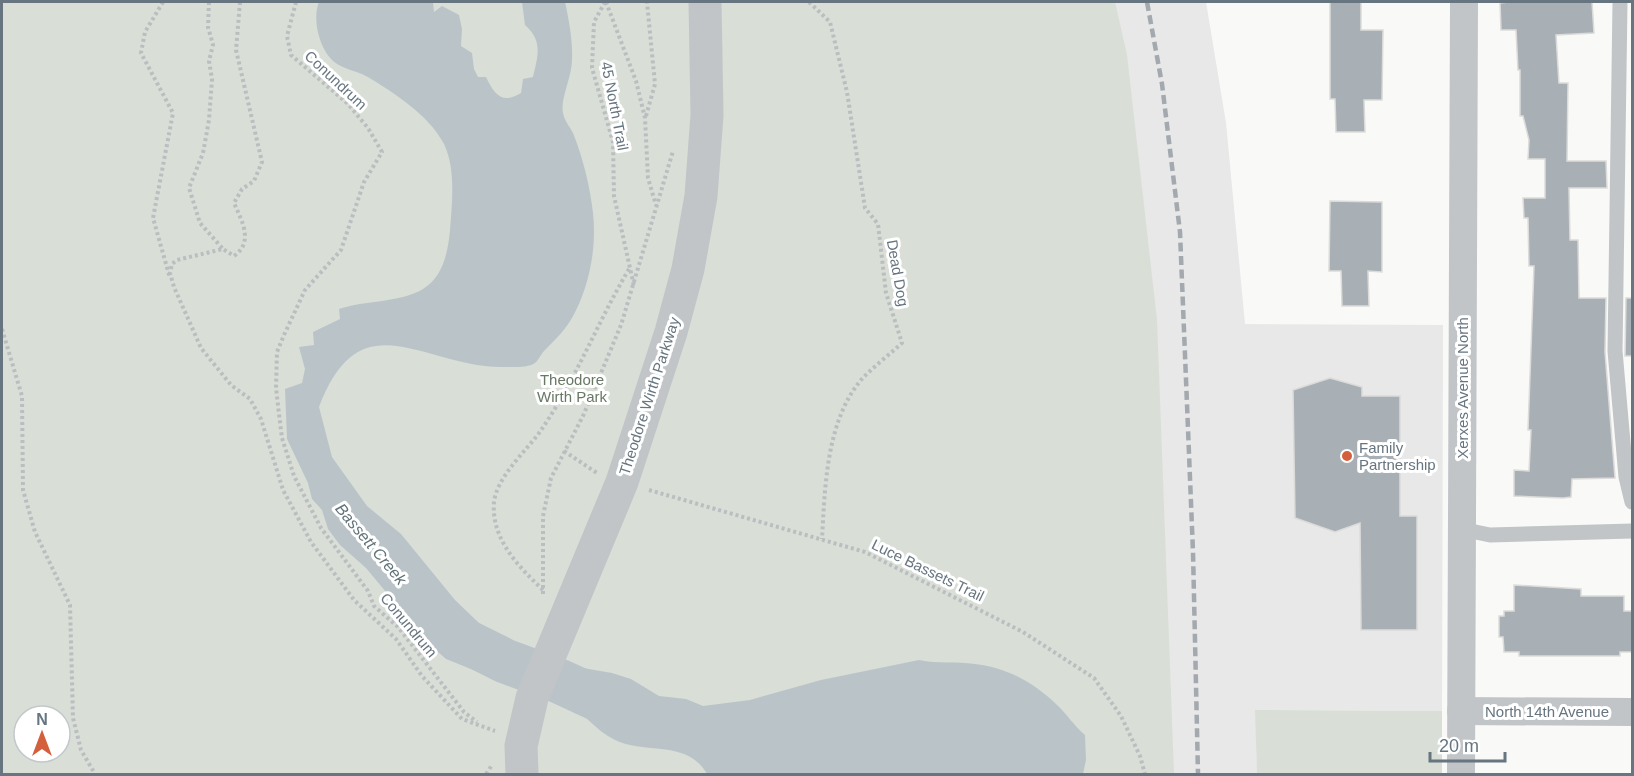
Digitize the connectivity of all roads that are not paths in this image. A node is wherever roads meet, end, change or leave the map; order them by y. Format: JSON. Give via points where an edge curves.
{"nodes":[{"id":1,"x":705,"y":2,"type":"edge"},
{"id":2,"x":1464,"y":2,"type":"edge"},
{"id":3,"x":1620,"y":2,"type":"edge"},
{"id":4,"x":1632,"y":502,"type":"edge"},
{"id":5,"x":1461,"y":529,"type":"junction"},
{"id":6,"x":1632,"y":531,"type":"edge"},
{"id":7,"x":1461,"y":711,"type":"junction"},
{"id":8,"x":1632,"y":712,"type":"edge"},
{"id":9,"x":522,"y":774,"type":"edge"},
{"id":10,"x":1461,"y":774,"type":"edge"}],
"edges":[{"from":1,"to":9,"type":"street","name":"Theodore Wirth Parkway","via":[[707,115],[701,196],[688,268],[622,482],[532,698],[521,747]]},
{"from":2,"to":5,"type":"street","name":"Xerxes Avenue North"},
{"from":3,"to":4,"type":"lane","via":[[1615,351],[1626,477]]},
{"from":5,"to":6,"type":"lane","via":[[1490,535]]},
{"from":5,"to":7,"type":"street","name":"Xerxes Avenue North"},
{"from":7,"to":8,"type":"street","name":"North 14th Avenue"},
{"from":7,"to":10,"type":"street","name":"Xerxes Avenue North"}]}
